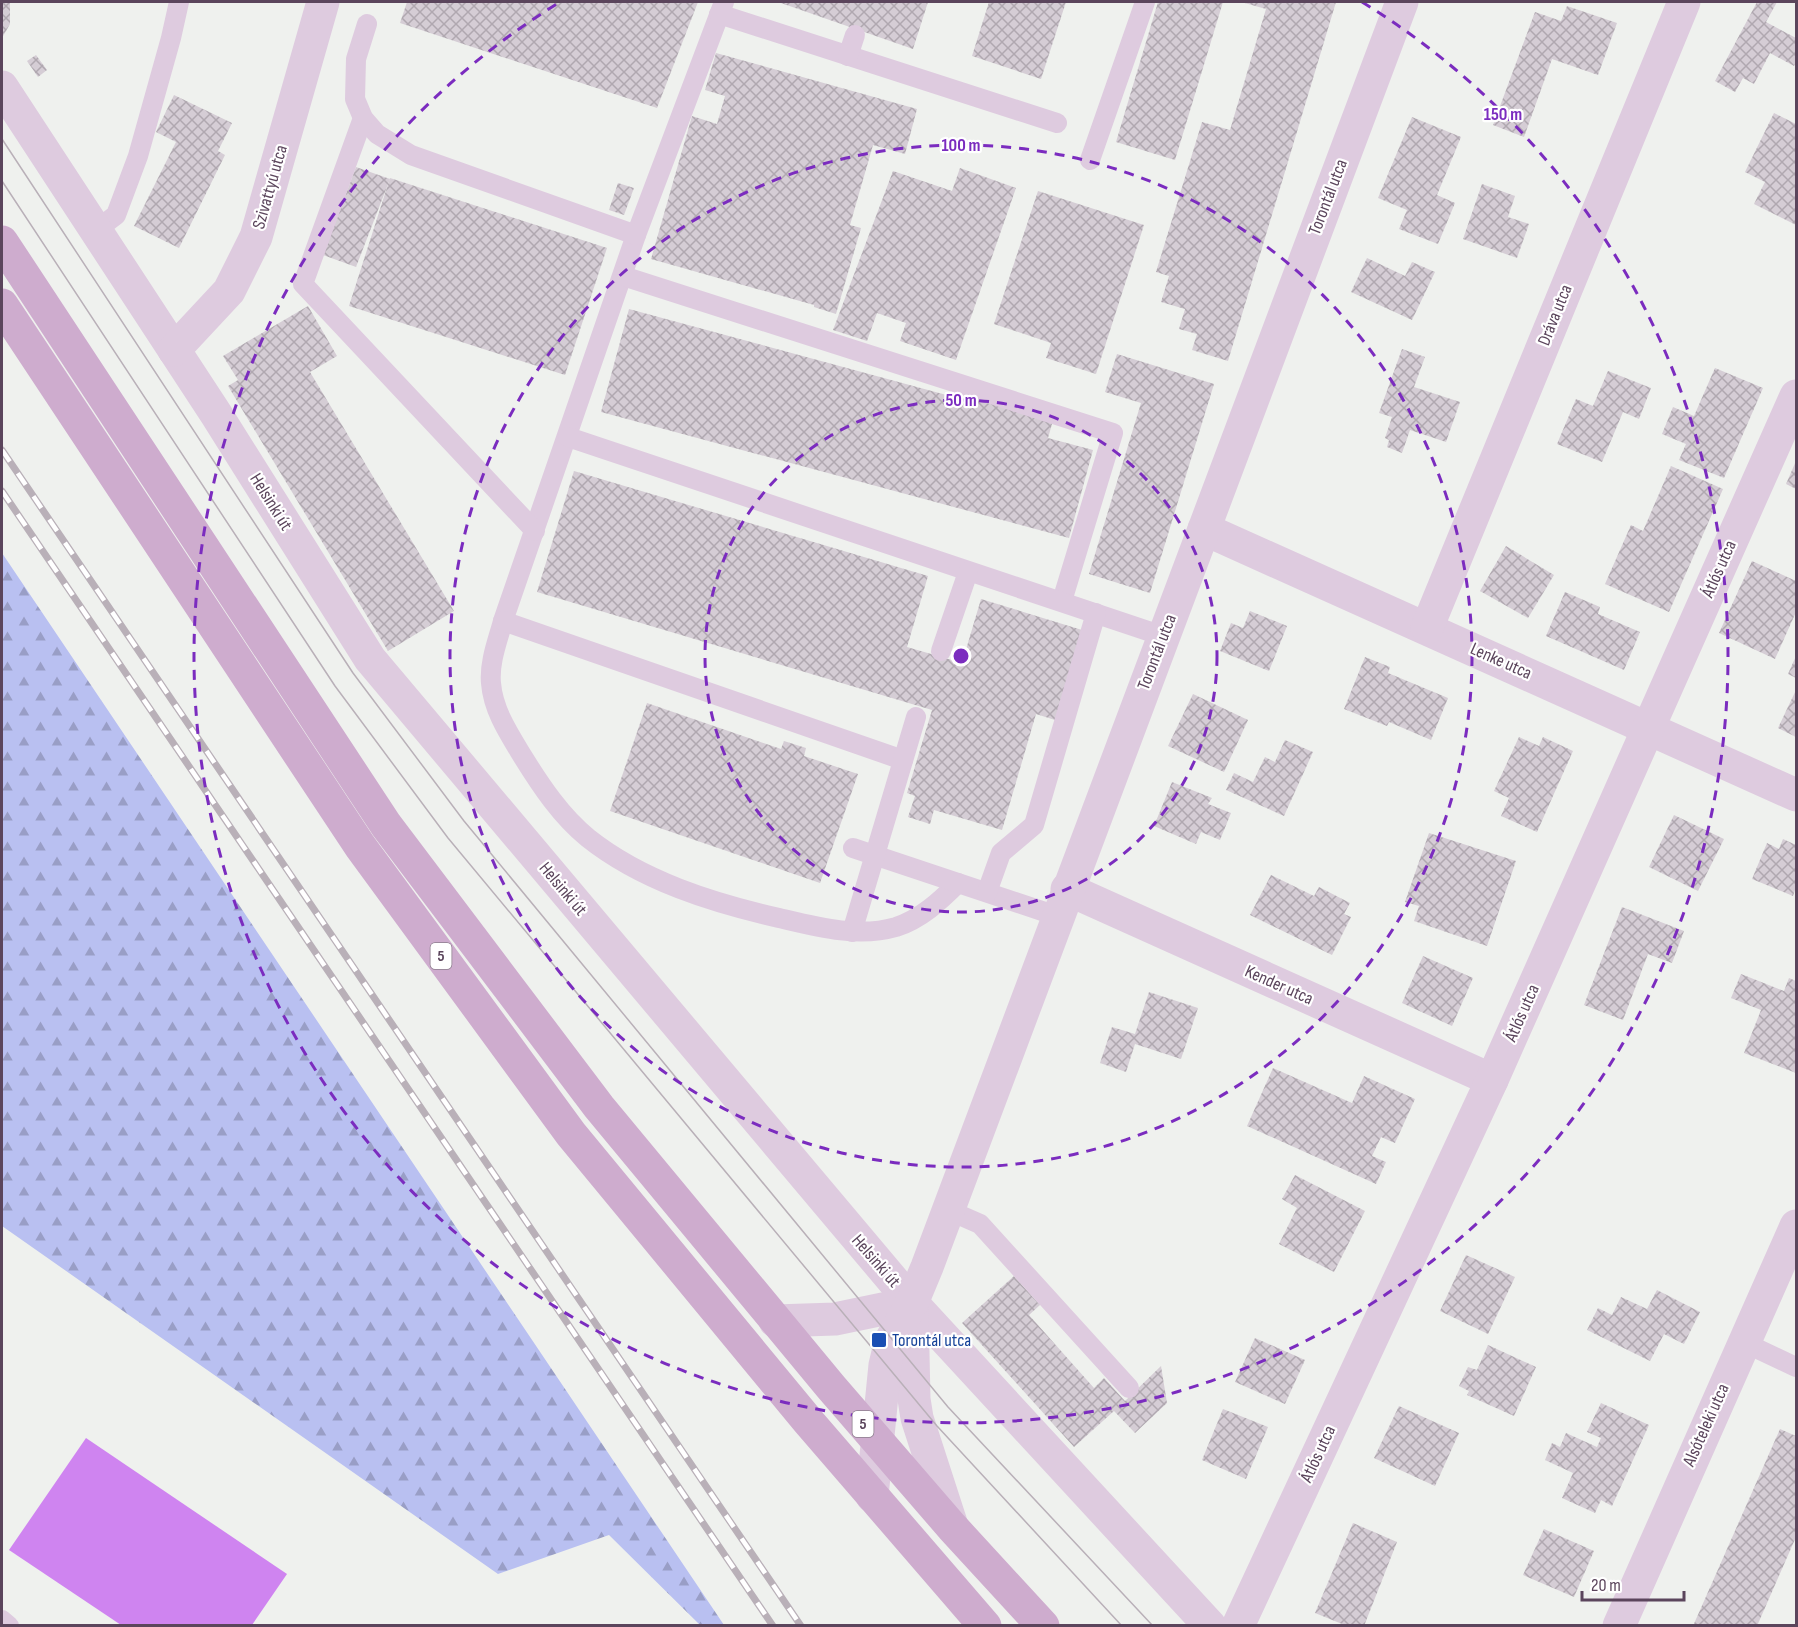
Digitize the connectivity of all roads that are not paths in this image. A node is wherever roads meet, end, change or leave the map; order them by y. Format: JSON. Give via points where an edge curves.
{"nodes":[{"id":1,"x":179,"y":2,"type":"edge"},
{"id":2,"x":323,"y":2,"type":"edge"},
{"id":3,"x":1145,"y":2,"type":"edge"},
{"id":4,"x":1402,"y":2,"type":"edge"},
{"id":5,"x":1684,"y":2,"type":"edge"},
{"id":6,"x":722,"y":8,"type":"edge"},
{"id":7,"x":367,"y":24,"type":"dead end"},
{"id":8,"x":855,"y":35,"type":"dead end"},
{"id":9,"x":848,"y":56,"type":"junction"},
{"id":10,"x":2,"y":87,"type":"edge"},
{"id":11,"x":363,"y":118,"type":"junction"},
{"id":12,"x":1058,"y":123,"type":"dead end"},
{"id":13,"x":1090,"y":159,"type":"dead end"},
{"id":14,"x":95,"y":231,"type":"junction"},
{"id":15,"x":636,"y":235,"type":"junction"},
{"id":16,"x":2,"y":242,"type":"edge"},
{"id":17,"x":623,"y":276,"type":"junction"},
{"id":18,"x":2,"y":305,"type":"edge"},
{"id":19,"x":174,"y":350,"type":"junction"},
{"id":20,"x":1797,"y":396,"type":"edge"},
{"id":21,"x":568,"y":437,"type":"junction"},
{"id":22,"x":1204,"y":529,"type":"junction"},
{"id":23,"x":535,"y":531,"type":"junction"},
{"id":24,"x":968,"y":572,"type":"junction"},
{"id":25,"x":1062,"y":601,"type":"junction"},
{"id":26,"x":1096,"y":613,"type":"junction"},
{"id":27,"x":503,"y":621,"type":"junction"},
{"id":28,"x":1427,"y":628,"type":"junction"},
{"id":29,"x":1163,"y":636,"type":"junction"},
{"id":30,"x":941,"y":651,"type":"dead end"},
{"id":31,"x":916,"y":717,"type":"dead end"},
{"id":32,"x":1648,"y":727,"type":"junction"},
{"id":33,"x":903,"y":760,"type":"junction"},
{"id":34,"x":1797,"y":795,"type":"edge"},
{"id":35,"x":853,"y":848,"type":"dead end"},
{"id":36,"x":876,"y":856,"type":"junction"},
{"id":37,"x":958,"y":883,"type":"junction"},
{"id":38,"x":987,"y":892,"type":"junction"},
{"id":39,"x":1062,"y":903,"type":"junction"},
{"id":40,"x":852,"y":932,"type":"junction"},
{"id":41,"x":1492,"y":1080,"type":"junction"},
{"id":42,"x":948,"y":1210,"type":"junction"},
{"id":43,"x":1797,"y":1226,"type":"edge"},
{"id":44,"x":912,"y":1303,"type":"junction"},
{"id":45,"x":775,"y":1321,"type":"junction"},
{"id":46,"x":1743,"y":1342,"type":"junction"},
{"id":47,"x":1797,"y":1367,"type":"edge"},
{"id":48,"x":1129,"y":1388,"type":"dead end"},
{"id":49,"x":877,"y":1439,"type":"junction"},
{"id":50,"x":872,"y":1496,"type":"junction"},
{"id":51,"x":952,"y":1527,"type":"junction"},
{"id":52,"x":2,"y":1620,"type":"edge"},
{"id":53,"x":9,"y":1626,"type":"edge"},
{"id":54,"x":985,"y":1626,"type":"edge"},
{"id":55,"x":1043,"y":1626,"type":"edge"},
{"id":56,"x":1210,"y":1626,"type":"edge"},
{"id":57,"x":1238,"y":1626,"type":"edge"},
{"id":58,"x":1619,"y":1626,"type":"edge"}],
"edges":[{"from":1,"to":14,"type":"lane","via":[[138,156],[116,214]]},
{"from":2,"to":19,"type":"street","name":"Szivattyú utca","via":[[256,237],[229,291]]},
{"from":3,"to":13,"type":"lane"},
{"from":4,"to":22,"type":"street","name":"Torontál utca"},
{"from":5,"to":28,"type":"street","name":"Dráva utca"},
{"from":6,"to":9,"type":"lane"},
{"from":6,"to":15,"type":"lane"},
{"from":7,"to":11,"type":"lane","via":[[354,74],[355,99]]},
{"from":8,"to":9,"type":"lane"},
{"from":9,"to":12,"type":"lane"},
{"from":10,"to":14,"type":"street","name":"Helsinki út"},
{"from":11,"to":15,"type":"lane","via":[[387,141],[411,155]]},
{"from":11,"to":23,"type":"lane","via":[[303,284]]},
{"from":14,"to":19,"type":"street","name":"Helsinki út"},
{"from":15,"to":17,"type":"lane"},
{"from":16,"to":45,"type":"main road","number":"5","via":[[386,825],[599,1107]]},
{"from":17,"to":21,"type":"lane"},
{"from":17,"to":25,"type":"lane","via":[[1113,434]]},
{"from":18,"to":50,"type":"main road","number":"5","via":[[360,846],[571,1134]]},
{"from":19,"to":44,"type":"street","name":"Helsinki út","via":[[370,659]]},
{"from":20,"to":32,"type":"street","name":"Átlós utca"},
{"from":21,"to":23,"type":"lane"},
{"from":21,"to":24,"type":"lane"},
{"from":22,"to":28,"type":"street","name":"Lenke utca"},
{"from":22,"to":29,"type":"street","name":"Torontál utca"},
{"from":23,"to":27,"type":"lane"},
{"from":24,"to":25,"type":"lane"},
{"from":24,"to":30,"type":"lane"},
{"from":25,"to":26,"type":"lane"},
{"from":26,"to":29,"type":"lane"},
{"from":26,"to":38,"type":"lane","via":[[1034,825],[1001,853]]},
{"from":27,"to":33,"type":"lane"},
{"from":27,"to":40,"type":"lane","via":[[492,660],[490,682],[494,701],[538,781],[587,837],[636,870],[683,889],[748,911]]},
{"from":28,"to":32,"type":"street","name":"Lenke utca"},
{"from":29,"to":39,"type":"street","name":"Torontál utca"},
{"from":31,"to":33,"type":"lane"},
{"from":32,"to":34,"type":"street","name":"Lenke utca"},
{"from":32,"to":41,"type":"street","name":"Átlós utca"},
{"from":33,"to":36,"type":"lane"},
{"from":35,"to":36,"type":"lane"},
{"from":36,"to":37,"type":"lane"},
{"from":36,"to":40,"type":"lane"},
{"from":37,"to":38,"type":"lane"},
{"from":37,"to":40,"type":"lane","via":[[939,902],[907,923]]},
{"from":38,"to":39,"type":"lane"},
{"from":39,"to":41,"type":"street","name":"Kender utca"},
{"from":39,"to":42,"type":"street","name":"Torontál utca"},
{"from":41,"to":57,"type":"street","name":"Átlós utca"},
{"from":42,"to":44,"type":"street","name":"Torontál utca"},
{"from":42,"to":48,"type":"lane","via":[[980,1224]]},
{"from":43,"to":46,"type":"street","name":"Alsóteleki utca"},
{"from":44,"to":45,"type":"street","via":[[835,1319]]},
{"from":44,"to":49,"type":"street","name":"Torontál utca","via":[[891,1340]]},
{"from":44,"to":51,"type":"street","name":"Torontál utca","via":[[917,1419]]},
{"from":44,"to":56,"type":"street","name":"Helsinki út"},
{"from":45,"to":49,"type":"main road","number":"5"},
{"from":46,"to":47,"type":"lane"},
{"from":46,"to":58,"type":"street","name":"Alsóteleki utca"},
{"from":49,"to":50,"type":"street","name":"Torontál utca"},
{"from":49,"to":51,"type":"main road","number":"5"},
{"from":50,"to":54,"type":"main road","number":"5"},
{"from":51,"to":55,"type":"main road","number":"5"},
{"from":52,"to":53,"type":"lane"}]}
